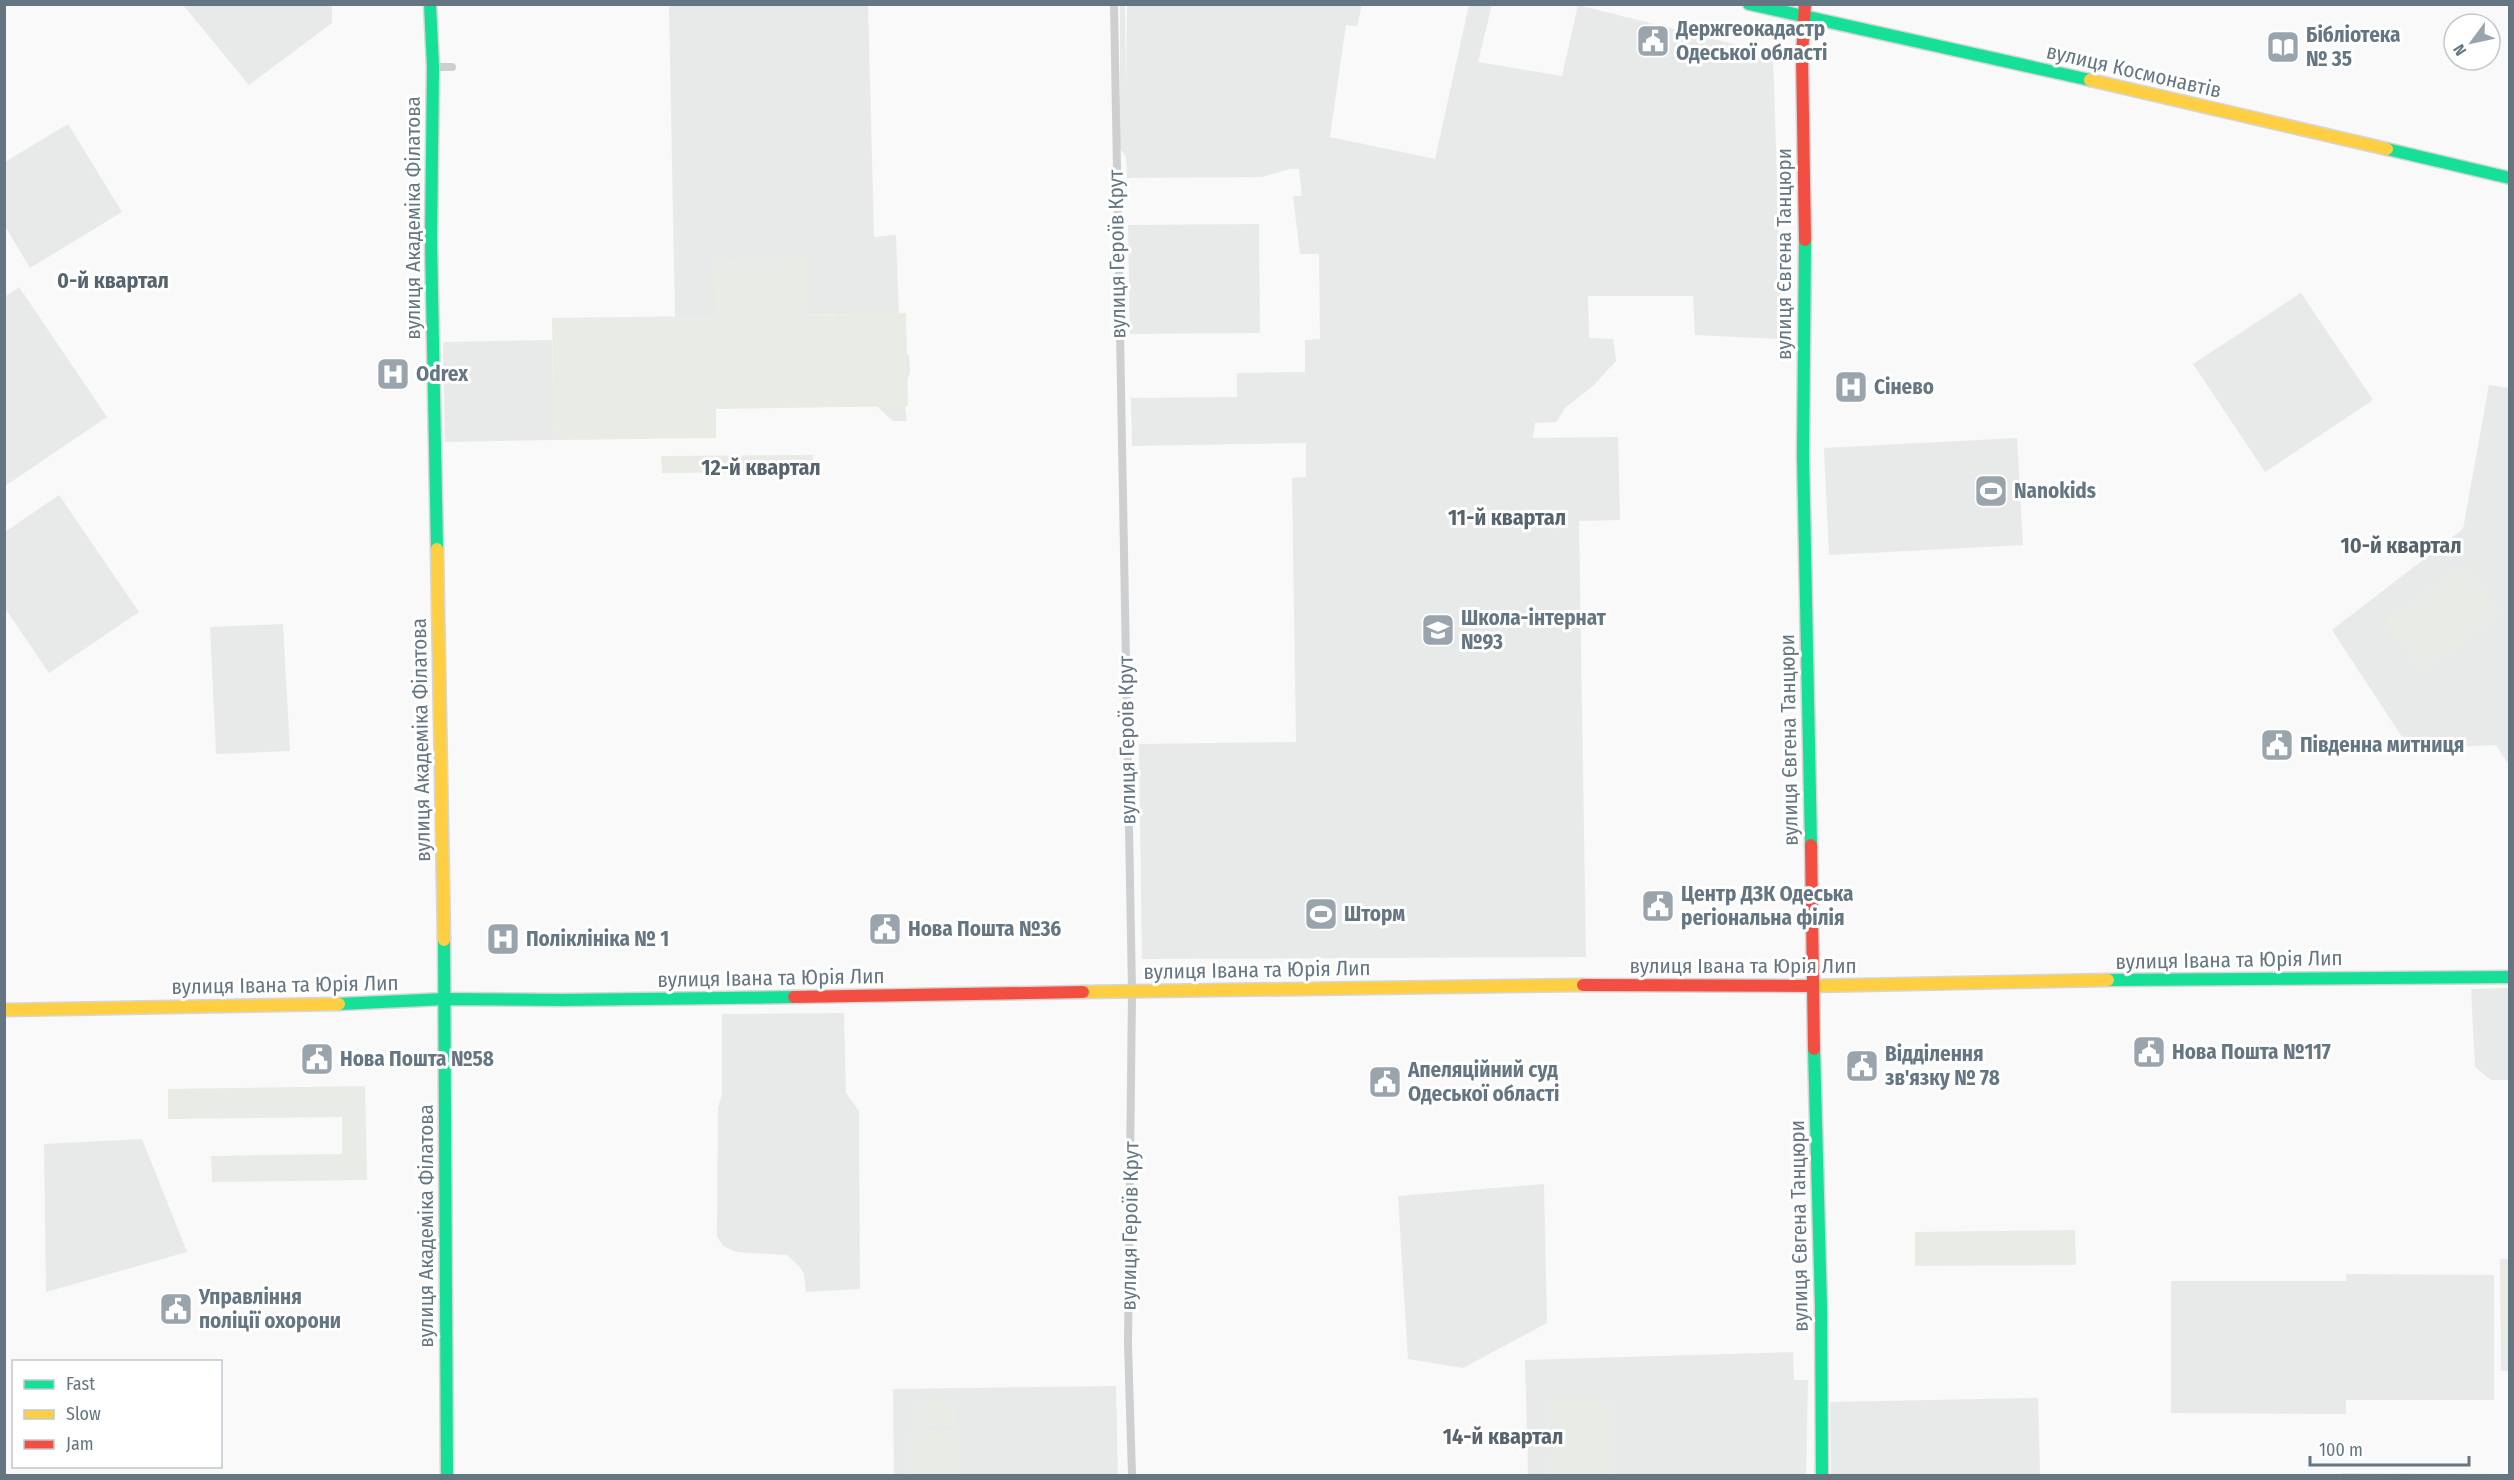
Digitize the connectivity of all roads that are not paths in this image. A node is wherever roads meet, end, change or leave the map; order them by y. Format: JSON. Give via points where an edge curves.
{"nodes":[{"id":1,"x":430,"y":4,"type":"edge"},
{"id":2,"x":1114,"y":4,"type":"edge"},
{"id":3,"x":1749,"y":4,"type":"edge"},
{"id":4,"x":1804,"y":10,"type":"edge"},
{"id":5,"x":433,"y":67,"type":"junction"},
{"id":6,"x":452,"y":67,"type":"dead end"},
{"id":7,"x":2510,"y":178,"type":"edge"},
{"id":8,"x":2510,"y":977,"type":"edge"},
{"id":9,"x":1812,"y":986,"type":"junction"},
{"id":10,"x":1132,"y":991,"type":"junction"},
{"id":11,"x":445,"y":999,"type":"junction"},
{"id":12,"x":4,"y":1010,"type":"edge"},
{"id":13,"x":447,"y":1476,"type":"edge"},
{"id":14,"x":1132,"y":1476,"type":"edge"},
{"id":15,"x":1821,"y":1476,"type":"edge"}],
"edges":[{"from":1,"to":5,"type":"street","name":"вулиця Академіка Філатова"},
{"from":2,"to":10,"type":"street","name":"вулиця Героїв Крут"},
{"from":3,"to":4,"type":"street","name":"вулиця Космонавтів"},
{"from":4,"to":7,"type":"street","name":"вулиця Космонавтів"},
{"from":4,"to":9,"type":"street","name":"вулиця Євгена Танцюри","via":[[1803,455]]},
{"from":5,"to":6,"type":"street"},
{"from":5,"to":11,"type":"street","name":"вулиця Академіка Філатова","via":[[431,241]]},
{"from":8,"to":9,"type":"street","name":"вулиця Івана та Юрія Лип"},
{"from":9,"to":10,"type":"street","name":"вулиця Івана та Юрія Лип"},
{"from":9,"to":15,"type":"street","name":"вулиця Євгена Танцюри","via":[[1821,1306]]},
{"from":10,"to":11,"type":"street","name":"вулиця Івана та Юрія Лип"},
{"from":10,"to":14,"type":"street","name":"вулиця Героїв Крут","via":[[1128,1344]]},
{"from":11,"to":12,"type":"street","name":"вулиця Івана та Юрія Лип","via":[[348,1005]]},
{"from":11,"to":13,"type":"street","name":"вулиця Академіка Філатова"}]}
